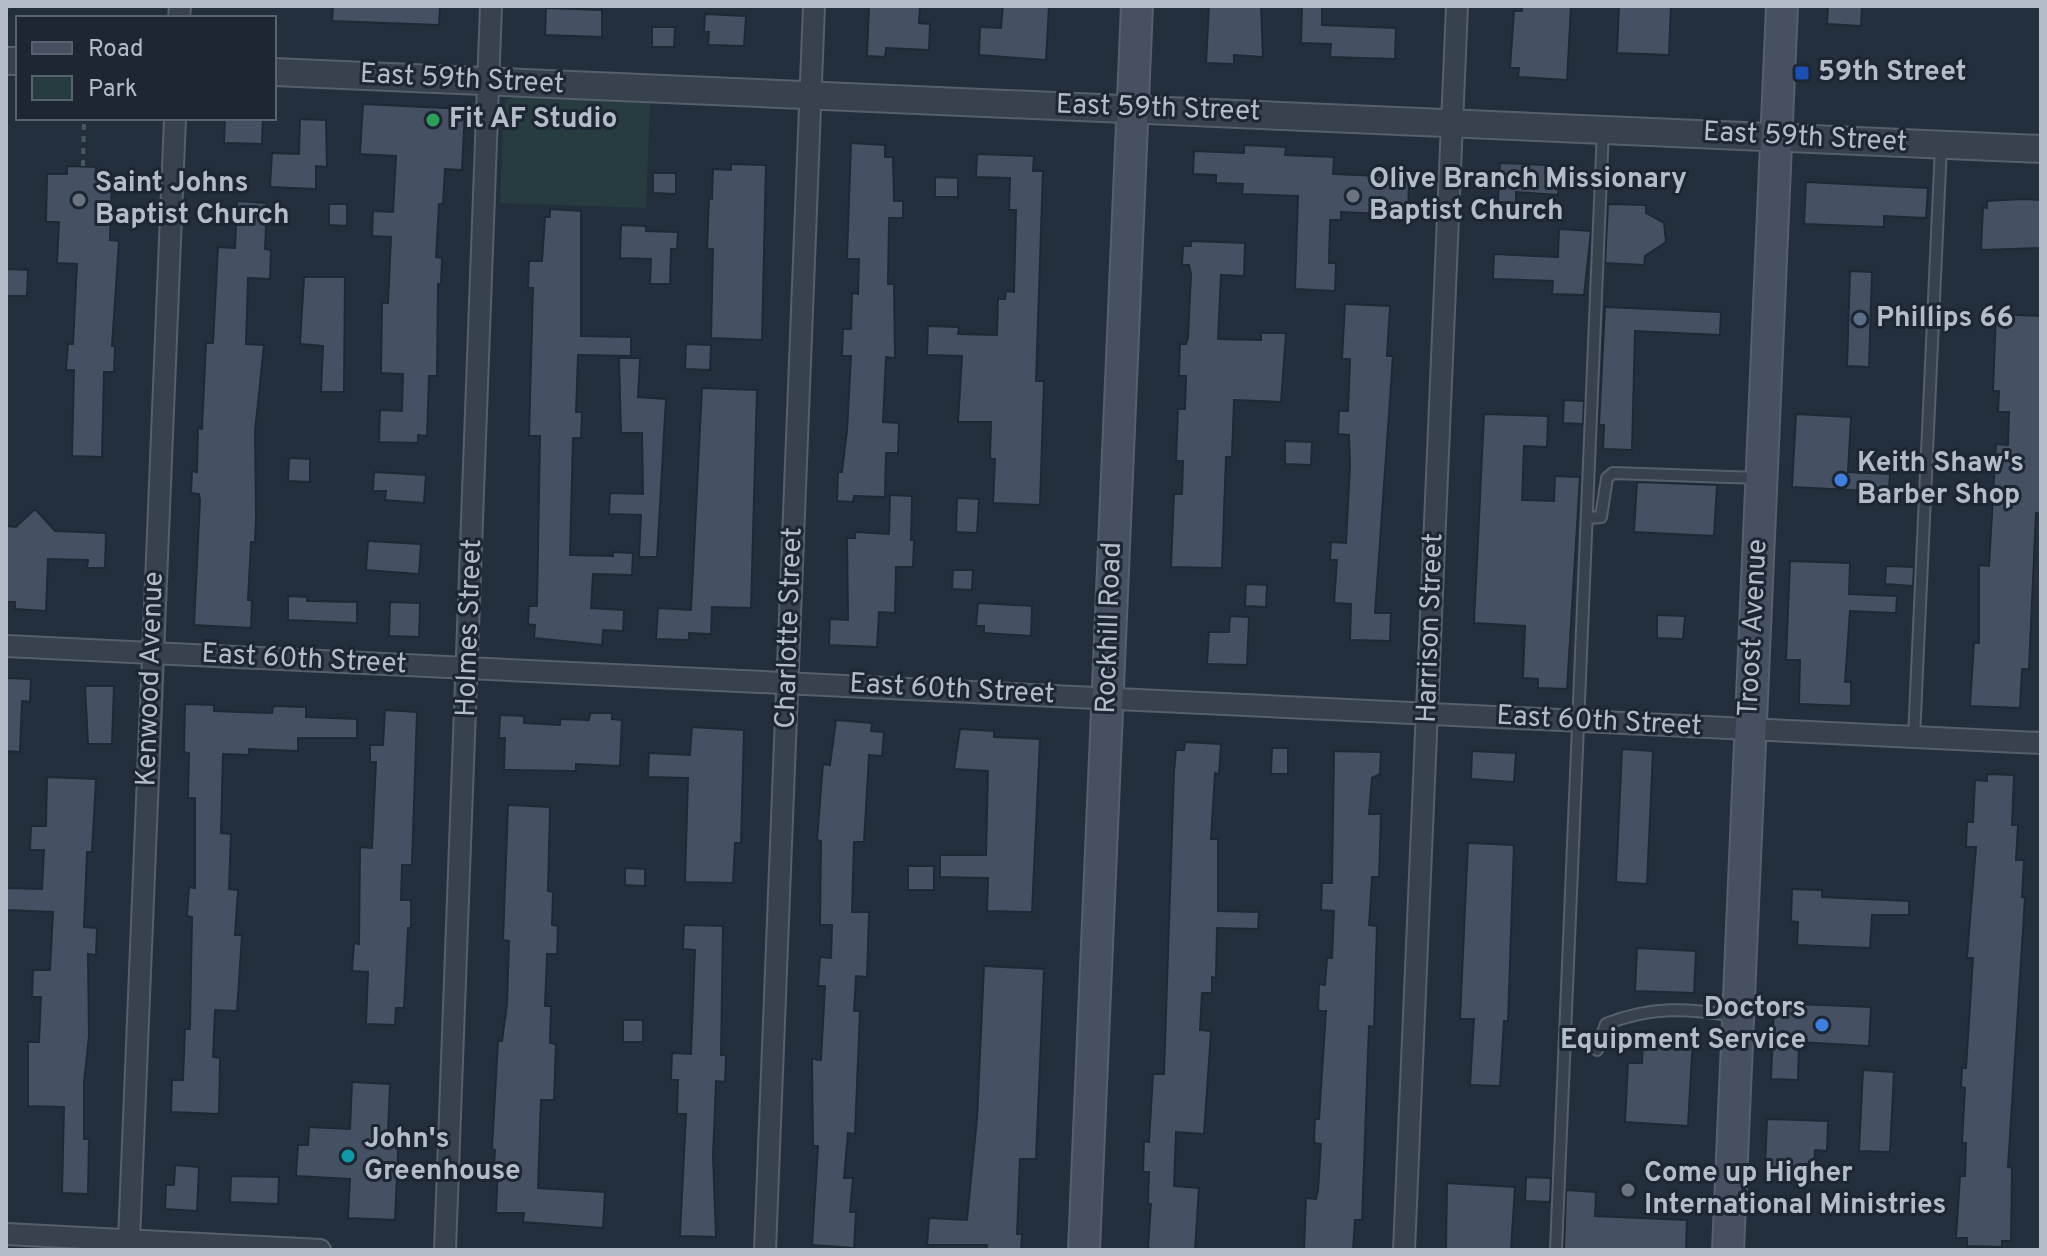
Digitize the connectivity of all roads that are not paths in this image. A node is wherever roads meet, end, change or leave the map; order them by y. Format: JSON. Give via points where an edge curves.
{"nodes":[{"id":1,"x":491,"y":6,"type":"edge"},
{"id":2,"x":814,"y":6,"type":"edge"},
{"id":3,"x":1137,"y":6,"type":"edge"},
{"id":4,"x":1457,"y":6,"type":"edge"},
{"id":5,"x":1782,"y":6,"type":"edge"},
{"id":6,"x":276,"y":72,"type":"edge"},
{"id":7,"x":488,"y":81,"type":"junction"},
{"id":8,"x":811,"y":96,"type":"junction"},
{"id":9,"x":1133,"y":108,"type":"junction"},
{"id":10,"x":175,"y":120,"type":"edge"},
{"id":11,"x":1452,"y":122,"type":"junction"},
{"id":12,"x":1603,"y":129,"type":"junction"},
{"id":13,"x":1776,"y":136,"type":"junction"},
{"id":14,"x":1941,"y":144,"type":"junction"},
{"id":15,"x":2041,"y":149,"type":"edge"},
{"id":16,"x":1761,"y":478,"type":"junction"},
{"id":17,"x":1588,"y":518,"type":"junction"},
{"id":18,"x":6,"y":646,"type":"edge"},
{"id":19,"x":152,"y":653,"type":"junction"},
{"id":20,"x":468,"y":668,"type":"junction"},
{"id":21,"x":788,"y":682,"type":"junction"},
{"id":22,"x":1107,"y":697,"type":"junction"},
{"id":23,"x":1427,"y":713,"type":"junction"},
{"id":24,"x":1580,"y":720,"type":"junction"},
{"id":25,"x":1750,"y":729,"type":"junction"},
{"id":26,"x":1914,"y":737,"type":"junction"},
{"id":27,"x":2041,"y":743,"type":"edge"},
{"id":28,"x":1737,"y":1016,"type":"junction"},
{"id":29,"x":1597,"y":1050,"type":"dead end"},
{"id":30,"x":6,"y":1234,"type":"edge"},
{"id":31,"x":129,"y":1240,"type":"junction"},
{"id":32,"x":320,"y":1250,"type":"edge"},
{"id":33,"x":445,"y":1250,"type":"edge"},
{"id":34,"x":765,"y":1250,"type":"edge"},
{"id":35,"x":1084,"y":1250,"type":"edge"},
{"id":36,"x":1404,"y":1250,"type":"edge"},
{"id":37,"x":1556,"y":1250,"type":"edge"},
{"id":38,"x":1728,"y":1250,"type":"edge"}],
"edges":[{"from":1,"to":7,"type":"street","name":"Holmes Street"},
{"from":2,"to":8,"type":"street","name":"Charlotte Street"},
{"from":3,"to":9,"type":"main road","name":"Rockhill Road"},
{"from":4,"to":11,"type":"street","name":"Harrison Street"},
{"from":5,"to":13,"type":"main road","name":"Troost Avenue"},
{"from":6,"to":7,"type":"street","name":"East 59th Street"},
{"from":7,"to":8,"type":"street","name":"East 59th Street"},
{"from":7,"to":20,"type":"street","name":"Holmes Street"},
{"from":8,"to":9,"type":"street","name":"East 59th Street"},
{"from":8,"to":21,"type":"street","name":"Charlotte Street"},
{"from":9,"to":11,"type":"street","name":"East 59th Street"},
{"from":9,"to":22,"type":"main road","name":"Rockhill Road"},
{"from":10,"to":19,"type":"street","name":"Kenwood Avenue"},
{"from":11,"to":12,"type":"street","name":"East 59th Street"},
{"from":11,"to":23,"type":"street","name":"Harrison Street"},
{"from":12,"to":13,"type":"street","name":"East 59th Street"},
{"from":12,"to":17,"type":"lane"},
{"from":13,"to":14,"type":"street","name":"East 59th Street"},
{"from":13,"to":16,"type":"main road","name":"Troost Avenue"},
{"from":14,"to":15,"type":"street","name":"East 59th Street"},
{"from":14,"to":26,"type":"lane"},
{"from":16,"to":17,"type":"lane","via":[[1613,473],[1607,478],[1601,517]]},
{"from":16,"to":25,"type":"main road","name":"Troost Avenue"},
{"from":17,"to":24,"type":"lane"},
{"from":18,"to":19,"type":"street","name":"East 60th Street"},
{"from":19,"to":20,"type":"street","name":"East 60th Street"},
{"from":19,"to":31,"type":"street","name":"Kenwood Avenue"},
{"from":20,"to":21,"type":"street","name":"East 60th Street"},
{"from":20,"to":33,"type":"street","name":"Holmes Street"},
{"from":21,"to":22,"type":"street","name":"East 60th Street"},
{"from":21,"to":34,"type":"street","name":"Charlotte Street"},
{"from":22,"to":23,"type":"street","name":"East 60th Street"},
{"from":22,"to":35,"type":"main road","name":"Rockhill Road"},
{"from":23,"to":24,"type":"street","name":"East 60th Street"},
{"from":23,"to":36,"type":"street","name":"Harrison Street"},
{"from":24,"to":25,"type":"street","name":"East 60th Street"},
{"from":24,"to":37,"type":"lane"},
{"from":25,"to":26,"type":"street","name":"East 60th Street"},
{"from":25,"to":28,"type":"main road","name":"Troost Avenue"},
{"from":26,"to":27,"type":"street","name":"East 60th Street"},
{"from":28,"to":29,"type":"lane","via":[[1701,1010],[1639,1011],[1606,1024]]},
{"from":28,"to":38,"type":"main road","name":"Troost Avenue"},
{"from":30,"to":31,"type":"street"},
{"from":31,"to":32,"type":"street"}]}
